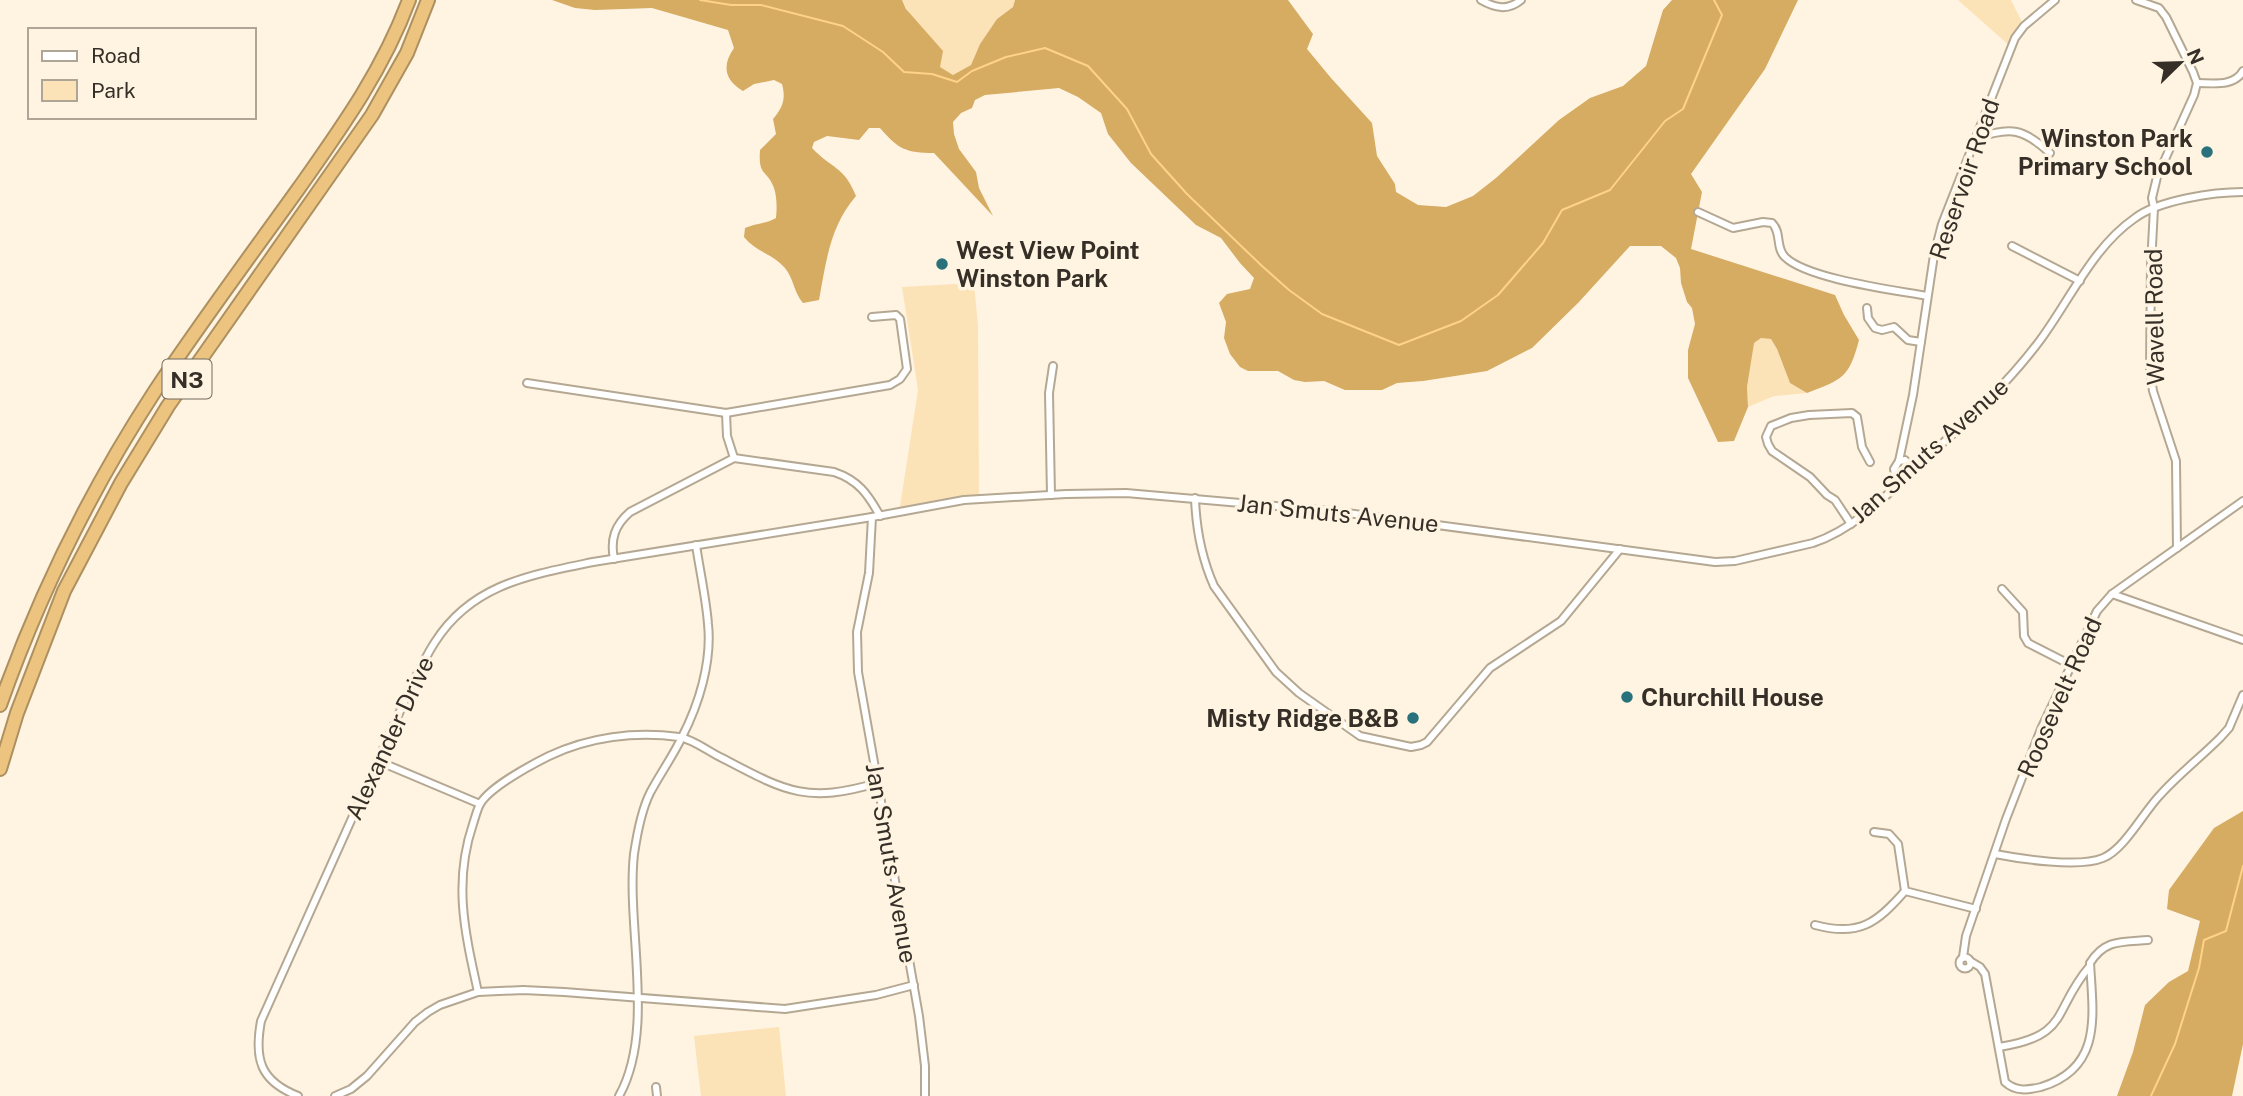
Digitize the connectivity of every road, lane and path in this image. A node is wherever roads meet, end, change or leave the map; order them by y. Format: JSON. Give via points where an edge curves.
{"nodes":[{"id":1,"x":409,"y":0,"type":"edge"},
{"id":2,"x":428,"y":0,"type":"edge"},
{"id":3,"x":1481,"y":0,"type":"edge"},
{"id":4,"x":1521,"y":0,"type":"edge"},
{"id":5,"x":2055,"y":0,"type":"edge"},
{"id":6,"x":2136,"y":0,"type":"edge"},
{"id":7,"x":2243,"y":71,"type":"edge"},
{"id":8,"x":2197,"y":83,"type":"junction"},
{"id":9,"x":1977,"y":138,"type":"junction"},
{"id":10,"x":2050,"y":153,"type":"dead end"},
{"id":11,"x":2243,"y":192,"type":"edge"},
{"id":12,"x":2154,"y":208,"type":"junction"},
{"id":13,"x":1698,"y":212,"type":"dead end"},
{"id":14,"x":2012,"y":246,"type":"dead end"},
{"id":15,"x":2080,"y":281,"type":"junction"},
{"id":16,"x":1927,"y":296,"type":"junction"},
{"id":17,"x":1867,"y":308,"type":"dead end"},
{"id":18,"x":872,"y":317,"type":"dead end"},
{"id":19,"x":1921,"y":342,"type":"junction"},
{"id":20,"x":1053,"y":366,"type":"dead end"},
{"id":21,"x":527,"y":383,"type":"dead end"},
{"id":22,"x":726,"y":413,"type":"junction"},
{"id":23,"x":734,"y":458,"type":"junction"},
{"id":24,"x":1870,"y":461,"type":"dead end"},
{"id":25,"x":1899,"y":461,"type":"junction"},
{"id":26,"x":1914,"y":470,"type":"junction"},
{"id":27,"x":1897,"y":485,"type":"junction"},
{"id":28,"x":1051,"y":495,"type":"junction"},
{"id":29,"x":1195,"y":498,"type":"junction"},
{"id":30,"x":2243,"y":501,"type":"edge"},
{"id":31,"x":880,"y":516,"type":"junction"},
{"id":32,"x":872,"y":517,"type":"junction"},
{"id":33,"x":1851,"y":524,"type":"junction"},
{"id":34,"x":696,"y":545,"type":"junction"},
{"id":35,"x":1620,"y":548,"type":"junction"},
{"id":36,"x":2177,"y":548,"type":"junction"},
{"id":37,"x":614,"y":559,"type":"junction"},
{"id":38,"x":2133,"y":579,"type":"junction"},
{"id":39,"x":2002,"y":589,"type":"dead end"},
{"id":40,"x":2112,"y":594,"type":"junction"},
{"id":41,"x":2131,"y":600,"type":"junction"},
{"id":42,"x":2243,"y":640,"type":"edge"},
{"id":43,"x":2071,"y":665,"type":"junction"},
{"id":44,"x":2243,"y":695,"type":"edge"},
{"id":45,"x":0,"y":705,"type":"edge"},
{"id":46,"x":682,"y":738,"type":"junction"},
{"id":47,"x":378,"y":761,"type":"junction"},
{"id":48,"x":0,"y":769,"type":"edge"},
{"id":49,"x":877,"y":783,"type":"junction"},
{"id":50,"x":480,"y":804,"type":"junction"},
{"id":51,"x":1874,"y":832,"type":"dead end"},
{"id":52,"x":1995,"y":854,"type":"junction"},
{"id":53,"x":1905,"y":891,"type":"junction"},
{"id":54,"x":1976,"y":909,"type":"junction"},
{"id":55,"x":1815,"y":925,"type":"dead end"},
{"id":56,"x":2148,"y":940,"type":"dead end"},
{"id":57,"x":2090,"y":966,"type":"junction"},
{"id":58,"x":914,"y":985,"type":"junction"},
{"id":59,"x":478,"y":992,"type":"junction"},
{"id":60,"x":637,"y":999,"type":"junction"},
{"id":61,"x":1999,"y":1047,"type":"junction"},
{"id":62,"x":656,"y":1087,"type":"dead end"},
{"id":63,"x":298,"y":1096,"type":"edge"},
{"id":64,"x":335,"y":1096,"type":"edge"},
{"id":65,"x":619,"y":1096,"type":"edge"},
{"id":66,"x":657,"y":1096,"type":"edge"},
{"id":67,"x":925,"y":1096,"type":"edge"}],
"edges":[{"from":1,"to":45,"type":"highway","number":"N3","via":[[358,106],[155,392],[104,474],[47,585]]},
{"from":2,"to":48,"type":"highway","number":"N3","via":[[403,62],[372,115],[168,406],[121,483],[64,591]]},
{"from":3,"to":4,"type":"street","via":[[1506,8]]},
{"from":5,"to":9,"type":"street","name":"Reservoir Road","via":[[2015,38]]},
{"from":6,"to":8,"type":"street","via":[[2163,13]]},
{"from":7,"to":8,"type":"street","via":[[2231,81]]},
{"from":8,"to":12,"type":"street","via":[[2153,189]]},
{"from":9,"to":10,"type":"street","via":[[2014,130]]},
{"from":9,"to":16,"type":"street","name":"Reservoir Road","via":[[1942,224]]},
{"from":11,"to":12,"type":"street","name":"Jan Smuts Avenue"},
{"from":12,"to":15,"type":"street","name":"Jan Smuts Avenue","via":[[2117,233]]},
{"from":12,"to":36,"type":"street","name":"Wavell Road","via":[[2150,371],[2175,455]]},
{"from":13,"to":16,"type":"street","via":[[1733,228],[1772,223],[1783,256],[1824,275]]},
{"from":14,"to":15,"type":"street"},
{"from":15,"to":26,"type":"street","name":"Jan Smuts Avenue","via":[[2007,382]]},
{"from":16,"to":19,"type":"street","name":"Reservoir Road"},
{"from":17,"to":19,"type":"street","via":[[1875,328],[1894,327],[1908,340]]},
{"from":18,"to":22,"type":"street","via":[[896,315],[900,319],[907,369],[900,379],[890,385]]},
{"from":19,"to":25,"type":"street","name":"Reservoir Road"},
{"from":20,"to":28,"type":"street","via":[[1049,393]]},
{"from":21,"to":22,"type":"street"},
{"from":22,"to":23,"type":"street"},
{"from":23,"to":31,"type":"street","via":[[844,475],[863,489]]},
{"from":23,"to":37,"type":"street","via":[[630,512],[613,535]]},
{"from":24,"to":33,"type":"street","via":[[1852,413],[1803,415],[1768,430],[1771,450],[1836,501]]},
{"from":25,"to":26,"type":"street","via":[[1905,460]]},
{"from":25,"to":27,"type":"street","name":"Reservoir Road","via":[[1894,469]]},
{"from":26,"to":27,"type":"street","name":"Jan Smuts Avenue"},
{"from":27,"to":33,"type":"street","name":"Jan Smuts Avenue"},
{"from":28,"to":29,"type":"street","name":"Jan Smuts Avenue","via":[[1126,493]]},
{"from":28,"to":31,"type":"street","name":"Jan Smuts Avenue","via":[[964,500]]},
{"from":29,"to":35,"type":"street","name":"Jan Smuts Avenue"},
{"from":29,"to":35,"type":"street","via":[[1197,527],[1211,581],[1282,679],[1354,733],[1411,747],[1427,742],[1490,668],[1561,621]]},
{"from":30,"to":36,"type":"street","name":"Roosevelt Road"},
{"from":31,"to":32,"type":"street","name":"Jan Smuts Avenue"},
{"from":32,"to":34,"type":"street","name":"Alexander Drive"},
{"from":32,"to":49,"type":"street","name":"Jan Smuts Avenue","via":[[869,573],[856,639]]},
{"from":33,"to":35,"type":"street","name":"Jan Smuts Avenue","via":[[1824,540],[1730,562]]},
{"from":34,"to":37,"type":"street","name":"Alexander Drive"},
{"from":34,"to":46,"type":"street","via":[[709,645],[701,690]]},
{"from":36,"to":38,"type":"street","name":"Roosevelt Road"},
{"from":37,"to":47,"type":"street","name":"Alexander Drive","via":[[547,571],[483,594],[470,604],[436,640]]},
{"from":38,"to":40,"type":"street","name":"Roosevelt Road"},
{"from":38,"to":41,"type":"street"},
{"from":39,"to":43,"type":"street","via":[[2023,612],[2028,643]]},
{"from":40,"to":41,"type":"street"},
{"from":40,"to":43,"type":"street","name":"Roosevelt Road","via":[[2094,615]]},
{"from":41,"to":42,"type":"street"},
{"from":43,"to":52,"type":"street","name":"Roosevelt Road","via":[[2041,729]]},
{"from":44,"to":52,"type":"street","via":[[2220,738],[2162,792],[2103,858],[2079,862]]},
{"from":46,"to":49,"type":"street","via":[[796,792],[837,793]]},
{"from":46,"to":50,"type":"street","via":[[631,735],[572,747],[525,768]]},
{"from":46,"to":60,"type":"street","via":[[649,795],[638,830],[633,870]]},
{"from":47,"to":50,"type":"street"},
{"from":47,"to":63,"type":"street","name":"Alexander Drive","via":[[261,1021],[257,1050],[265,1071],[275,1084]]},
{"from":49,"to":58,"type":"street","name":"Jan Smuts Avenue"},
{"from":50,"to":59,"type":"street","via":[[465,847],[462,894]]},
{"from":51,"to":53,"type":"street","via":[[1889,834],[1898,844]]},
{"from":52,"to":54,"type":"street","name":"Roosevelt Road"},
{"from":53,"to":54,"type":"street"},
{"from":53,"to":55,"type":"street","via":[[1863,928]]},
{"from":54,"to":61,"type":"street","name":"Roosevelt Road","via":[[1966,936],[1967,959],[1985,974]]},
{"from":56,"to":57,"type":"street","via":[[2105,946]]},
{"from":57,"to":61,"type":"street","via":[[2051,1028],[2032,1040]]},
{"from":57,"to":61,"type":"street","via":[[2090,1040],[2072,1071],[2046,1085],[2016,1089],[2005,1082]]},
{"from":58,"to":60,"type":"street","via":[[785,1009]]},
{"from":58,"to":67,"type":"street","name":"Jan Smuts Avenue"},
{"from":59,"to":60,"type":"street","via":[[537,991]]},
{"from":59,"to":64,"type":"street","via":[[428,1012],[367,1076]]},
{"from":60,"to":65,"type":"street","via":[[634,1056]]},
{"from":62,"to":66,"type":"street"}]}
